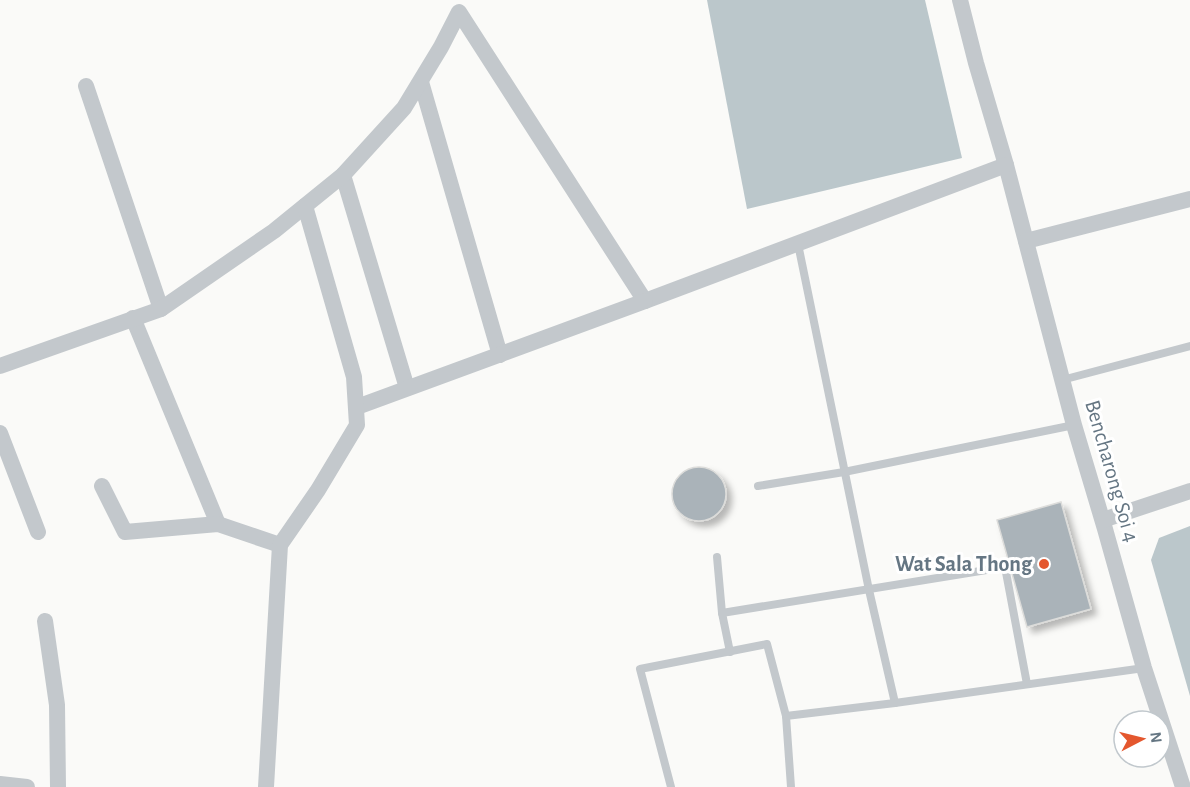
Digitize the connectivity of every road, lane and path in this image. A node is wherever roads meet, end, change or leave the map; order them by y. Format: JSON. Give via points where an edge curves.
{"nodes":[{"id":1,"x":960,"y":0,"type":"edge"},
{"id":2,"x":457,"y":6,"type":"edge"},
{"id":3,"x":421,"y":82,"type":"junction"},
{"id":4,"x":86,"y":86,"type":"dead end"},
{"id":5,"x":1006,"y":165,"type":"junction"},
{"id":6,"x":343,"y":175,"type":"junction"},
{"id":7,"x":1190,"y":200,"type":"edge"},
{"id":8,"x":305,"y":206,"type":"junction"},
{"id":9,"x":1026,"y":241,"type":"junction"},
{"id":10,"x":798,"y":244,"type":"junction"},
{"id":11,"x":645,"y":301,"type":"junction"},
{"id":12,"x":161,"y":309,"type":"junction"},
{"id":13,"x":134,"y":318,"type":"junction"},
{"id":14,"x":1190,"y":346,"type":"edge"},
{"id":15,"x":500,"y":355,"type":"junction"},
{"id":16,"x":0,"y":366,"type":"edge"},
{"id":17,"x":1062,"y":380,"type":"junction"},
{"id":18,"x":407,"y":388,"type":"junction"},
{"id":19,"x":357,"y":407,"type":"junction"},
{"id":20,"x":1074,"y":425,"type":"junction"},
{"id":21,"x":0,"y":433,"type":"edge"},
{"id":22,"x":844,"y":472,"type":"junction"},
{"id":23,"x":102,"y":486,"type":"dead end"},
{"id":24,"x":758,"y":486,"type":"dead end"},
{"id":25,"x":1190,"y":491,"type":"edge"},
{"id":26,"x":1103,"y":520,"type":"junction"},
{"id":27,"x":218,"y":524,"type":"junction"},
{"id":28,"x":38,"y":531,"type":"dead end"},
{"id":29,"x":280,"y":545,"type":"junction"},
{"id":30,"x":717,"y":557,"type":"dead end"},
{"id":31,"x":869,"y":590,"type":"junction"},
{"id":32,"x":723,"y":613,"type":"junction"},
{"id":33,"x":45,"y":621,"type":"dead end"},
{"id":34,"x":730,"y":652,"type":"junction"},
{"id":35,"x":1144,"y":668,"type":"junction"},
{"id":36,"x":1027,"y":684,"type":"junction"},
{"id":37,"x":895,"y":703,"type":"junction"},
{"id":38,"x":786,"y":716,"type":"junction"},
{"id":39,"x":0,"y":784,"type":"edge"},
{"id":40,"x":27,"y":787,"type":"edge"},
{"id":41,"x":58,"y":787,"type":"edge"},
{"id":42,"x":267,"y":787,"type":"edge"},
{"id":43,"x":671,"y":787,"type":"edge"},
{"id":44,"x":791,"y":787,"type":"edge"},
{"id":45,"x":1183,"y":787,"type":"edge"}],
"edges":[{"from":1,"to":5,"type":"street","name":"Bencharong Soi 4"},
{"from":2,"to":3,"type":"street","via":[[441,48]]},
{"from":2,"to":11,"type":"street"},
{"from":3,"to":6,"type":"street","via":[[404,108]]},
{"from":3,"to":15,"type":"street"},
{"from":4,"to":12,"type":"street"},
{"from":5,"to":9,"type":"street","name":"Bencharong Soi 4"},
{"from":5,"to":10,"type":"street"},
{"from":6,"to":8,"type":"street"},
{"from":6,"to":18,"type":"street"},
{"from":7,"to":9,"type":"street"},
{"from":8,"to":12,"type":"street"},
{"from":8,"to":19,"type":"street","via":[[354,376]]},
{"from":9,"to":17,"type":"street","name":"Bencharong Soi 4"},
{"from":10,"to":11,"type":"street"},
{"from":10,"to":22,"type":"lane"},
{"from":11,"to":15,"type":"street"},
{"from":12,"to":13,"type":"street"},
{"from":13,"to":16,"type":"street"},
{"from":13,"to":27,"type":"street"},
{"from":14,"to":17,"type":"lane"},
{"from":15,"to":18,"type":"street"},
{"from":17,"to":20,"type":"street","name":"Bencharong Soi 4"},
{"from":18,"to":19,"type":"street"},
{"from":19,"to":29,"type":"street","via":[[357,425]]},
{"from":20,"to":22,"type":"lane"},
{"from":20,"to":26,"type":"street","name":"Bencharong Soi 4"},
{"from":21,"to":28,"type":"street"},
{"from":22,"to":24,"type":"lane"},
{"from":22,"to":31,"type":"lane"},
{"from":23,"to":27,"type":"street","via":[[125,531]]},
{"from":25,"to":26,"type":"street"},
{"from":26,"to":35,"type":"street","name":"Bencharong Soi 4"},
{"from":27,"to":29,"type":"street"},
{"from":29,"to":42,"type":"street"},
{"from":30,"to":32,"type":"lane"},
{"from":31,"to":32,"type":"lane"},
{"from":31,"to":36,"type":"lane","via":[[1005,567]]},
{"from":31,"to":37,"type":"lane"},
{"from":32,"to":34,"type":"lane"},
{"from":33,"to":41,"type":"street","via":[[57,705]]},
{"from":34,"to":38,"type":"lane","via":[[766,644]]},
{"from":34,"to":43,"type":"lane","via":[[640,669]]},
{"from":35,"to":36,"type":"lane"},
{"from":35,"to":45,"type":"street","name":"Bencharong Soi 4"},
{"from":36,"to":37,"type":"lane"},
{"from":37,"to":38,"type":"lane"},
{"from":38,"to":44,"type":"lane"},
{"from":39,"to":40,"type":"street"}]}
